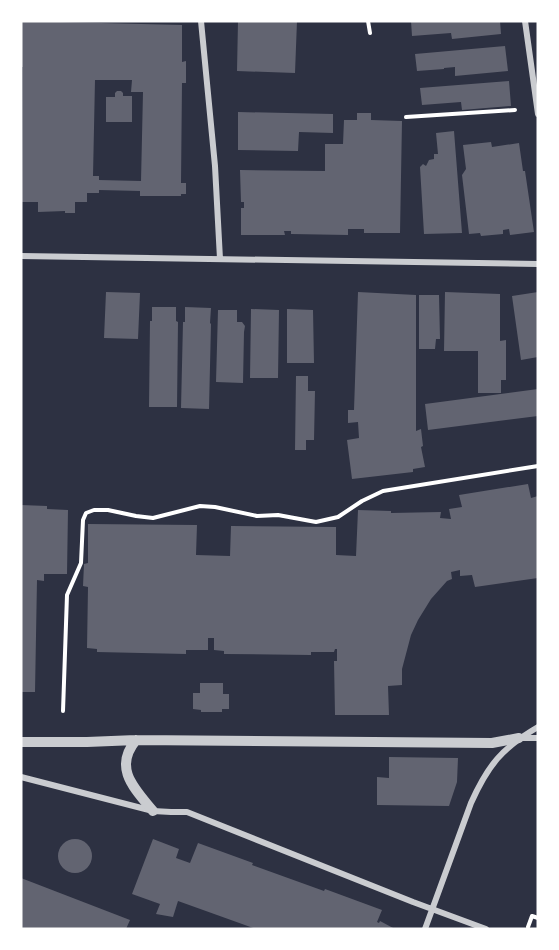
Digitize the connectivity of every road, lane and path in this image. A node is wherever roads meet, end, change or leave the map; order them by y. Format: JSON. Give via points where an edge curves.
{"nodes":[{"id":1,"x":201,"y":21,"type":"edge"},
{"id":2,"x":368,"y":21,"type":"edge"},
{"id":3,"x":525,"y":21,"type":"edge"},
{"id":4,"x":370,"y":33,"type":"dead end"},
{"id":5,"x":515,"y":110,"type":"dead end"},
{"id":6,"x":538,"y":114,"type":"edge"},
{"id":7,"x":406,"y":117,"type":"dead end"},
{"id":8,"x":21,"y":256,"type":"edge"},
{"id":9,"x":220,"y":259,"type":"junction"},
{"id":10,"x":538,"y":264,"type":"edge"},
{"id":11,"x":538,"y":466,"type":"edge"},
{"id":12,"x":63,"y":711,"type":"dead end"},
{"id":13,"x":538,"y":727,"type":"edge"},
{"id":14,"x":519,"y":738,"type":"junction"},
{"id":15,"x":538,"y":738,"type":"edge"},
{"id":16,"x":136,"y":740,"type":"junction"},
{"id":17,"x":21,"y":742,"type":"edge"},
{"id":18,"x":21,"y":777,"type":"edge"},
{"id":19,"x":153,"y":811,"type":"junction"},
{"id":20,"x":432,"y":909,"type":"junction"},
{"id":21,"x":538,"y":918,"type":"edge"},
{"id":22,"x":528,"y":927,"type":"dead end"},
{"id":23,"x":425,"y":929,"type":"edge"},
{"id":24,"x":486,"y":929,"type":"edge"}],
"edges":[{"from":1,"to":9,"type":"street"},
{"from":2,"to":4,"type":"path"},
{"from":3,"to":6,"type":"street"},
{"from":5,"to":7,"type":"path"},
{"from":8,"to":9,"type":"street"},
{"from":9,"to":10,"type":"street"},
{"from":11,"to":12,"type":"path","via":[[383,491],[338,516],[316,522],[200,506],[153,518],[108,510],[86,513],[81,563],[68,595]]},
{"from":13,"to":14,"type":"street"},
{"from":14,"to":15,"type":"street"},
{"from":14,"to":16,"type":"street","via":[[492,743]]},
{"from":14,"to":20,"type":"street","via":[[500,754],[479,785]]},
{"from":16,"to":17,"type":"street"},
{"from":16,"to":19,"type":"street","via":[[126,755],[127,773]]},
{"from":18,"to":19,"type":"street"},
{"from":19,"to":20,"type":"street","via":[[187,812]]},
{"from":20,"to":23,"type":"street"},
{"from":20,"to":24,"type":"street"},
{"from":21,"to":22,"type":"path","via":[[532,915]]}]}
